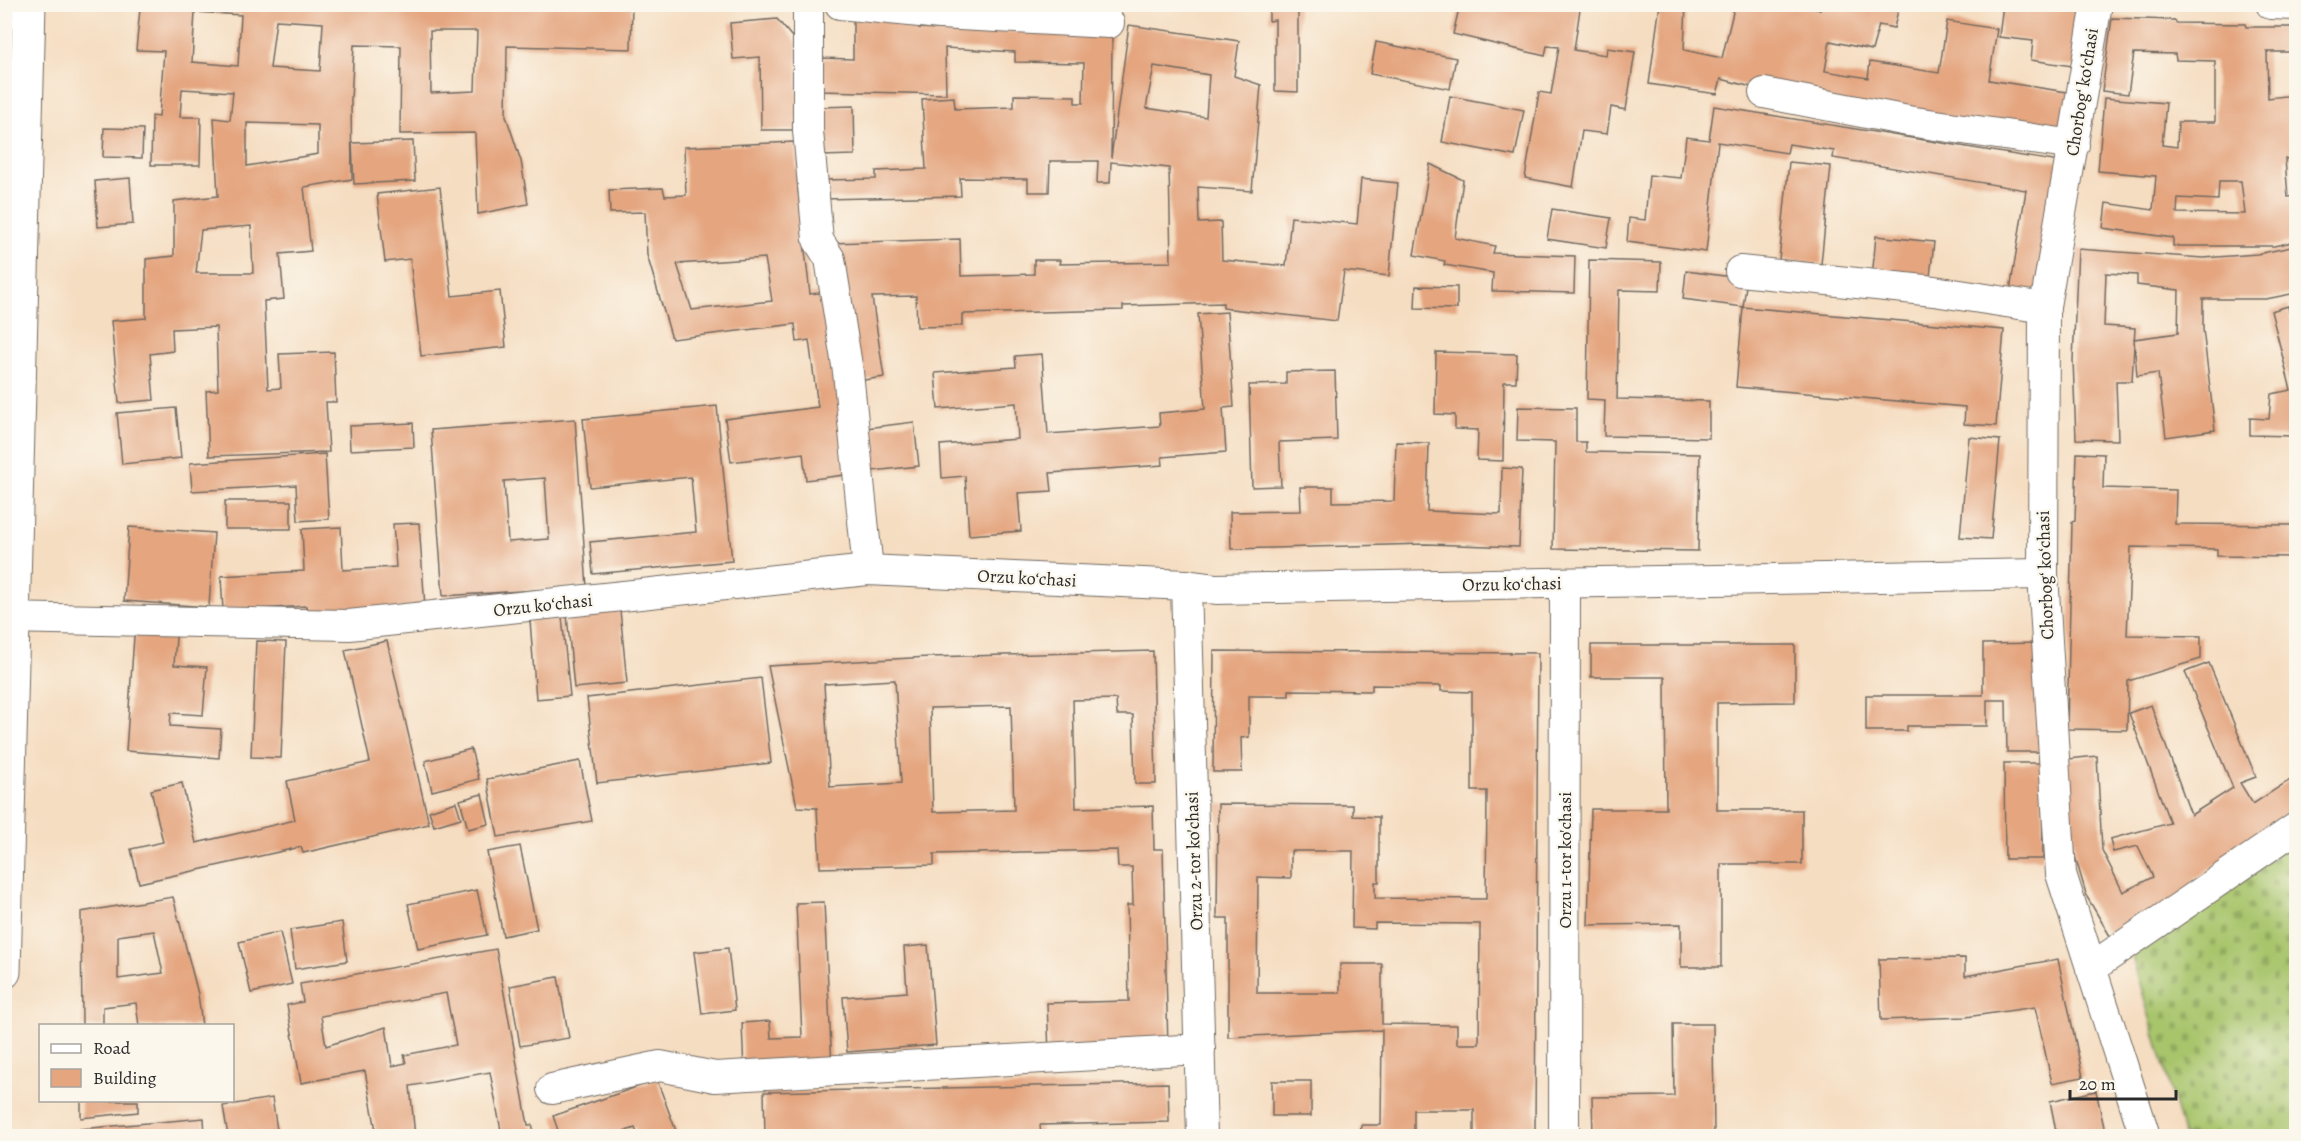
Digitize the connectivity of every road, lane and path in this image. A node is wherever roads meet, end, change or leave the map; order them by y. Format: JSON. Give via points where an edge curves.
{"nodes":[{"id":1,"x":29,"y":4,"type":"edge"},
{"id":2,"x":808,"y":4,"type":"edge"},
{"id":3,"x":840,"y":4,"type":"edge"},
{"id":4,"x":2097,"y":4,"type":"edge"},
{"id":5,"x":2271,"y":4,"type":"edge"},
{"id":6,"x":2296,"y":5,"type":"edge"},
{"id":7,"x":1109,"y":23,"type":"dead end"},
{"id":8,"x":1764,"y":93,"type":"dead end"},
{"id":9,"x":2073,"y":145,"type":"junction"},
{"id":10,"x":14,"y":166,"type":"edge"},
{"id":11,"x":1740,"y":271,"type":"dead end"},
{"id":12,"x":2045,"y":308,"type":"junction"},
{"id":13,"x":868,"y":570,"type":"junction"},
{"id":14,"x":2043,"y":574,"type":"junction"},
{"id":15,"x":1565,"y":583,"type":"junction"},
{"id":16,"x":1186,"y":585,"type":"junction"},
{"id":17,"x":9,"y":617,"type":"edge"},
{"id":18,"x":2296,"y":828,"type":"edge"},
{"id":19,"x":5,"y":950,"type":"edge"},
{"id":20,"x":2091,"y":968,"type":"junction"},
{"id":21,"x":4,"y":972,"type":"edge"},
{"id":22,"x":1200,"y":1049,"type":"junction"},
{"id":23,"x":552,"y":1089,"type":"dead end"},
{"id":24,"x":1202,"y":1137,"type":"edge"},
{"id":25,"x":1564,"y":1137,"type":"edge"},
{"id":26,"x":2145,"y":1137,"type":"edge"}],
"edges":[{"from":1,"to":10,"type":"main road"},
{"from":2,"to":13,"type":"street","via":[[808,131],[818,240],[830,259],[848,372]]},
{"from":3,"to":7,"type":"street"},
{"from":4,"to":9,"type":"street","name":"Chorbogʻ koʻchasi"},
{"from":5,"to":6,"type":"street"},
{"from":8,"to":9,"type":"street","via":[[1908,121]]},
{"from":9,"to":12,"type":"street","name":"Chorbogʻ koʻchasi"},
{"from":10,"to":17,"type":"main road"},
{"from":11,"to":12,"type":"street","via":[[1934,291]]},
{"from":12,"to":14,"type":"street","name":"Chorbogʻ koʻchasi"},
{"from":13,"to":16,"type":"street","name":"Orzu koʻchasi"},
{"from":13,"to":17,"type":"street","name":"Orzu koʻchasi","via":[[349,625]]},
{"from":14,"to":15,"type":"street","name":"Orzu koʻchasi"},
{"from":14,"to":20,"type":"street","name":"Chorbogʻ koʻchasi","via":[[2061,874]]},
{"from":15,"to":16,"type":"street","name":"Orzu koʻchasi","via":[[1216,589]]},
{"from":15,"to":25,"type":"street","name":"Orzu 1-tor ko'chasi"},
{"from":16,"to":22,"type":"street","name":"Orzu 2-tor ko'chasi"},
{"from":17,"to":19,"type":"main road"},
{"from":18,"to":20,"type":"street"},
{"from":19,"to":21,"type":"main road"},
{"from":20,"to":26,"type":"street","name":"Chorbogʻ koʻchasi"},
{"from":22,"to":23,"type":"street","via":[[715,1077],[660,1066]]},
{"from":22,"to":24,"type":"street","name":"Orzu 2-tor ko'chasi"}]}
